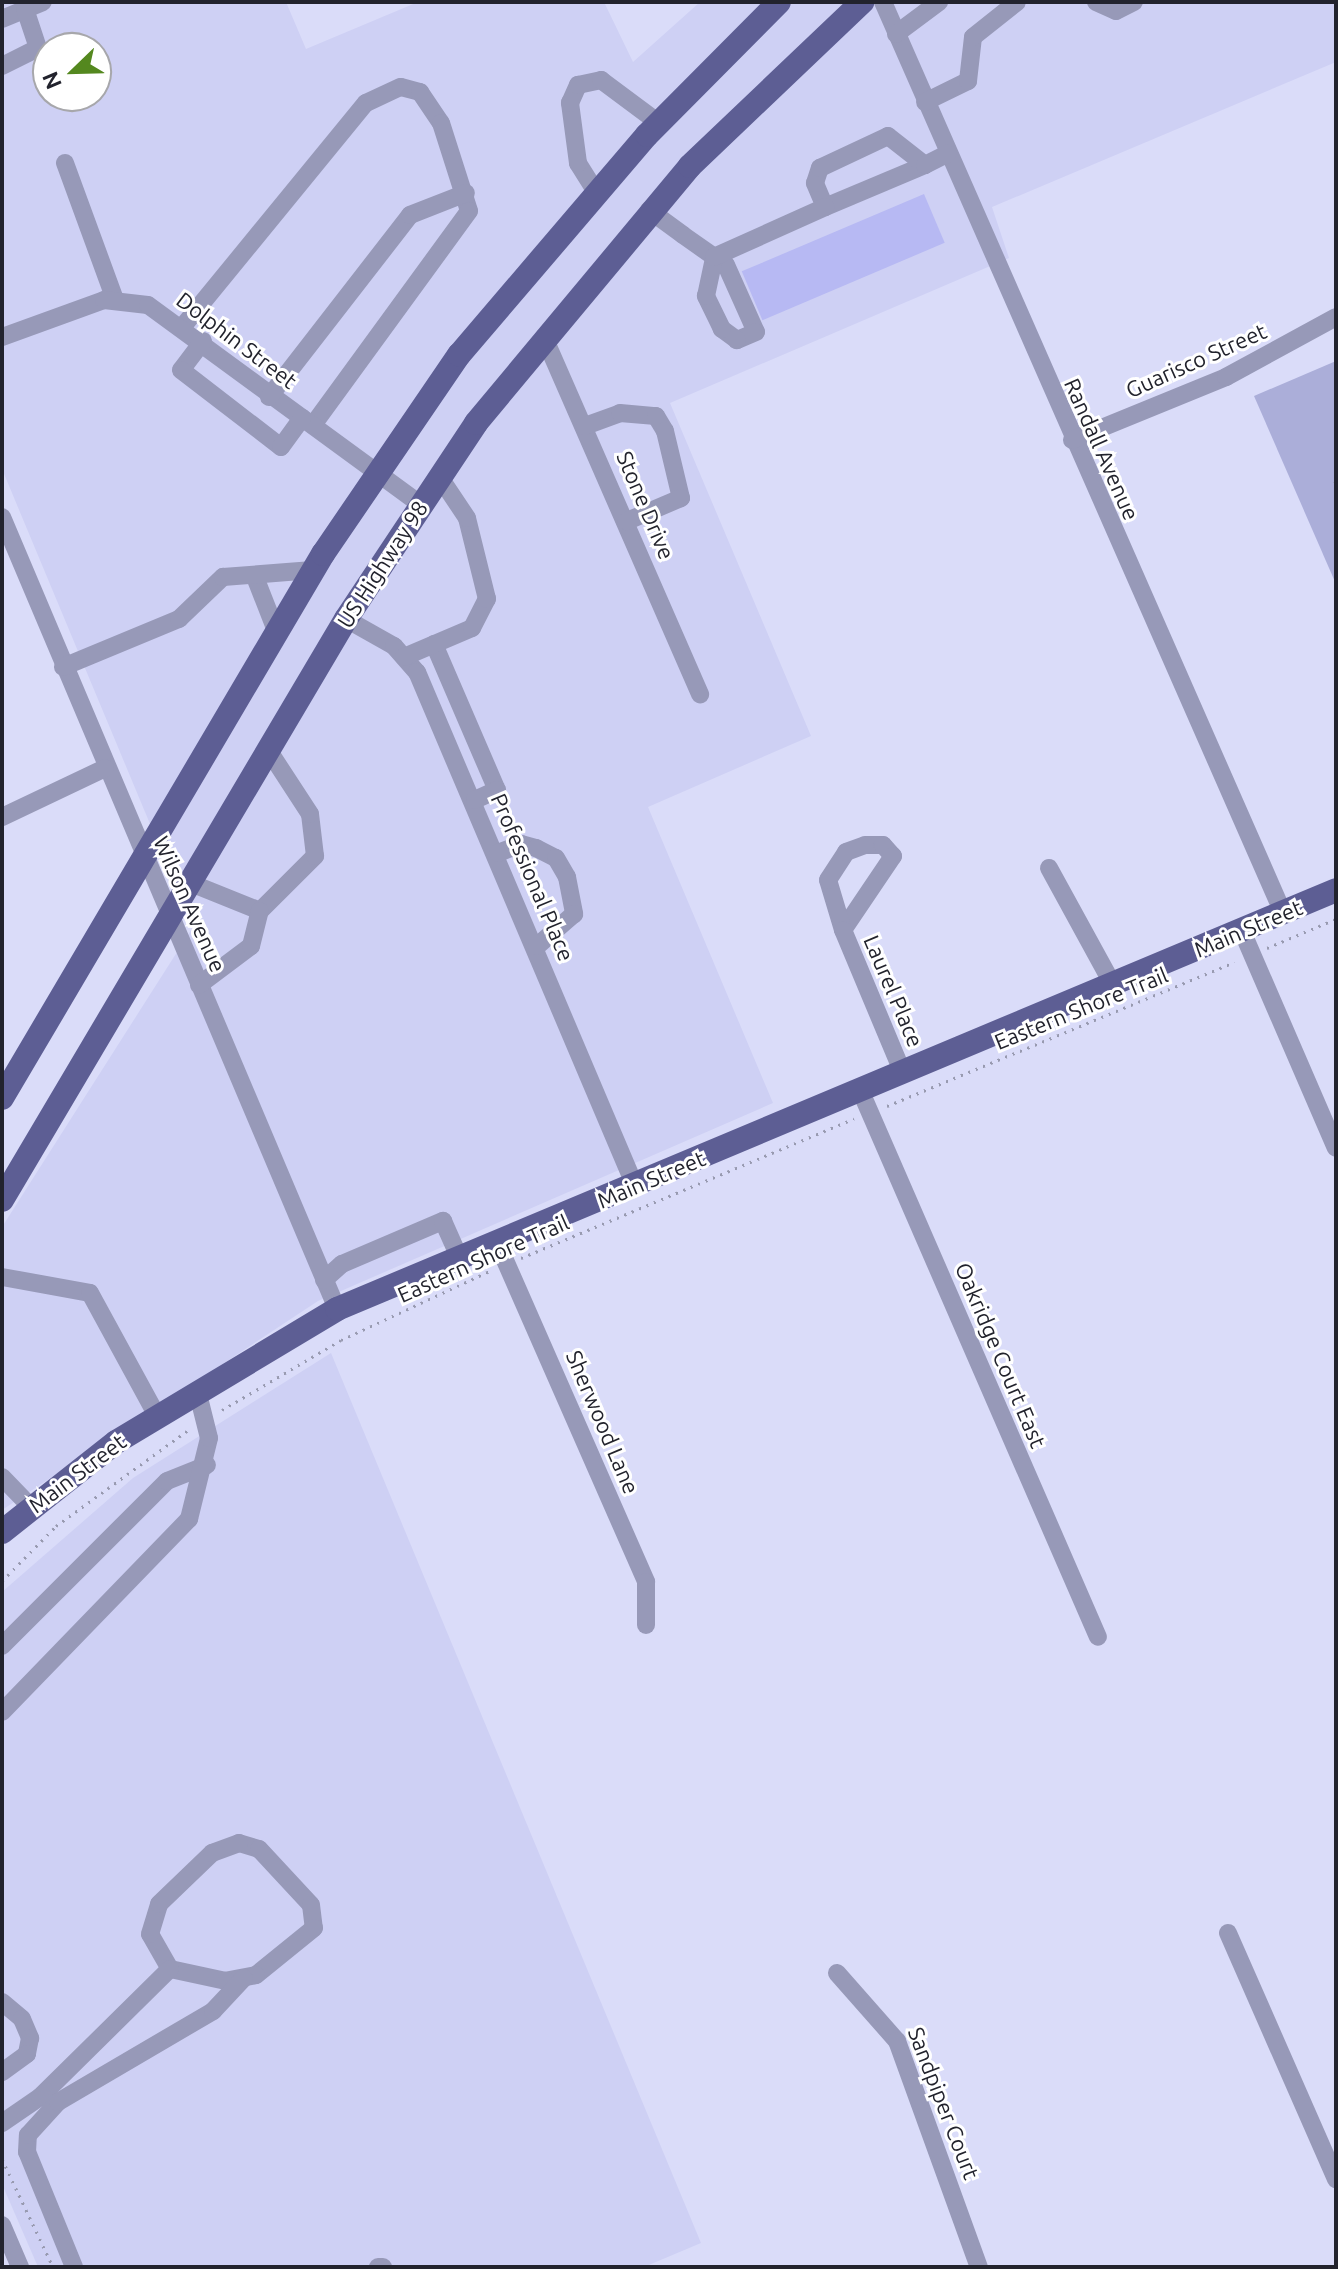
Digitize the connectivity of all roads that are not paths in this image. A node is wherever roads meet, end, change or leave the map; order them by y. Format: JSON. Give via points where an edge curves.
{"nodes":[{"id":1,"x":779,"y":2,"type":"edge"},
{"id":2,"x":862,"y":2,"type":"edge"},
{"id":3,"x":883,"y":2,"type":"edge"},
{"id":4,"x":939,"y":2,"type":"edge"},
{"id":5,"x":1017,"y":2,"type":"edge"},
{"id":6,"x":1096,"y":2,"type":"edge"},
{"id":7,"x":1134,"y":2,"type":"edge"},
{"id":8,"x":33,"y":5,"type":"edge"},
{"id":9,"x":2,"y":19,"type":"edge"},
{"id":10,"x":896,"y":34,"type":"junction"},
{"id":11,"x":2,"y":66,"type":"edge"},
{"id":12,"x":925,"y":102,"type":"junction"},
{"id":13,"x":659,"y":123,"type":"junction"},
{"id":14,"x":947,"y":154,"type":"junction"},
{"id":15,"x":65,"y":163,"type":"dead end"},
{"id":16,"x":925,"y":165,"type":"junction"},
{"id":17,"x":596,"y":192,"type":"junction"},
{"id":18,"x":466,"y":193,"type":"junction"},
{"id":19,"x":825,"y":207,"type":"junction"},
{"id":20,"x":649,"y":210,"type":"junction"},
{"id":21,"x":115,"y":300,"type":"junction"},
{"id":22,"x":1336,"y":317,"type":"edge"},
{"id":23,"x":184,"y":325,"type":"junction"},
{"id":24,"x":2,"y":337,"type":"edge"},
{"id":25,"x":544,"y":337,"type":"junction"},
{"id":26,"x":203,"y":341,"type":"junction"},
{"id":27,"x":269,"y":397,"type":"junction"},
{"id":28,"x":307,"y":422,"type":"junction"},
{"id":29,"x":585,"y":426,"type":"junction"},
{"id":30,"x":1072,"y":440,"type":"junction"},
{"id":31,"x":377,"y":472,"type":"junction"},
{"id":32,"x":439,"y":476,"type":"junction"},
{"id":33,"x":420,"y":504,"type":"junction"},
{"id":34,"x":2,"y":517,"type":"edge"},
{"id":35,"x":627,"y":521,"type":"junction"},
{"id":36,"x":313,"y":570,"type":"junction"},
{"id":37,"x":255,"y":577,"type":"junction"},
{"id":38,"x":346,"y":619,"type":"junction"},
{"id":39,"x":277,"y":633,"type":"junction"},
{"id":40,"x":434,"y":644,"type":"junction"},
{"id":41,"x":404,"y":657,"type":"junction"},
{"id":42,"x":63,"y":667,"type":"junction"},
{"id":43,"x":700,"y":694,"type":"dead end"},
{"id":44,"x":269,"y":751,"type":"junction"},
{"id":45,"x":105,"y":768,"type":"junction"},
{"id":46,"x":475,"y":800,"type":"junction"},
{"id":47,"x":2,"y":817,"type":"edge"},
{"id":48,"x":498,"y":853,"type":"junction"},
{"id":49,"x":144,"y":861,"type":"junction"},
{"id":50,"x":1049,"y":868,"type":"dead end"},
{"id":51,"x":193,"y":884,"type":"junction"},
{"id":52,"x":1336,"y":890,"type":"edge"},
{"id":53,"x":260,"y":911,"type":"junction"},
{"id":54,"x":1283,"y":913,"type":"junction"},
{"id":55,"x":173,"y":918,"type":"junction"},
{"id":56,"x":843,"y":930,"type":"junction"},
{"id":57,"x":1242,"y":931,"type":"junction"},
{"id":58,"x":537,"y":946,"type":"junction"},
{"id":59,"x":199,"y":985,"type":"junction"},
{"id":60,"x":1113,"y":985,"type":"junction"},
{"id":61,"x":902,"y":1071,"type":"junction"},
{"id":62,"x":2,"y":1098,"type":"edge"},
{"id":63,"x":865,"y":1102,"type":"junction"},
{"id":64,"x":1336,"y":1148,"type":"edge"},
{"id":65,"x":635,"y":1186,"type":"junction"},
{"id":66,"x":2,"y":1200,"type":"edge"},
{"id":67,"x":502,"y":1253,"type":"junction"},
{"id":68,"x":459,"y":1257,"type":"junction"},
{"id":69,"x":2,"y":1277,"type":"edge"},
{"id":70,"x":324,"y":1280,"type":"junction"},
{"id":71,"x":337,"y":1309,"type":"junction"},
{"id":72,"x":197,"y":1390,"type":"junction"},
{"id":73,"x":157,"y":1416,"type":"junction"},
{"id":74,"x":207,"y":1465,"type":"junction"},
{"id":75,"x":2,"y":1477,"type":"edge"},
{"id":76,"x":30,"y":1506,"type":"junction"},
{"id":77,"x":2,"y":1532,"type":"edge"},
{"id":78,"x":646,"y":1625,"type":"dead end"},
{"id":79,"x":1098,"y":1637,"type":"dead end"},
{"id":80,"x":2,"y":1646,"type":"edge"},
{"id":81,"x":2,"y":1712,"type":"edge"},
{"id":82,"x":1228,"y":1933,"type":"dead end"},
{"id":83,"x":170,"y":1969,"type":"junction"},
{"id":84,"x":837,"y":1973,"type":"dead end"},
{"id":85,"x":244,"y":1978,"type":"junction"},
{"id":86,"x":2,"y":2002,"type":"edge"},
{"id":87,"x":2,"y":2072,"type":"edge"},
{"id":88,"x":2,"y":2123,"type":"edge"},
{"id":89,"x":1336,"y":2179,"type":"edge"},
{"id":90,"x":2,"y":2225,"type":"edge"},
{"id":91,"x":20,"y":2267,"type":"edge"},
{"id":92,"x":74,"y":2267,"type":"edge"},
{"id":93,"x":979,"y":2267,"type":"edge"}],
"edges":[{"from":1,"to":13,"type":"main road"},
{"from":2,"to":20,"type":"main road","name":"US Highway 98"},
{"from":3,"to":10,"type":"street","name":"Randall Avenue"},
{"from":4,"to":10,"type":"street"},
{"from":5,"to":12,"type":"street","via":[[973,37],[968,81]]},
{"from":6,"to":7,"type":"street","via":[[1116,11]]},
{"from":8,"to":9,"type":"street"},
{"from":8,"to":11,"type":"street","via":[[38,48]]},
{"from":10,"to":12,"type":"street","name":"Randall Avenue"},
{"from":12,"to":14,"type":"street","name":"Randall Avenue"},
{"from":13,"to":17,"type":"main road"},
{"from":13,"to":17,"type":"street","via":[[601,80],[578,85],[570,103],[578,163]]},
{"from":14,"to":16,"type":"street"},
{"from":14,"to":30,"type":"street","name":"Randall Avenue"},
{"from":15,"to":21,"type":"street"},
{"from":16,"to":19,"type":"street"},
{"from":16,"to":19,"type":"street","via":[[888,136],[820,168],[815,183]]},
{"from":17,"to":31,"type":"main road","via":[[459,355]]},
{"from":18,"to":23,"type":"street","via":[[434,106],[420,92],[382,92],[366,103]]},
{"from":18,"to":27,"type":"street","via":[[410,215]]},
{"from":18,"to":28,"type":"street","via":[[469,211],[460,228]]},
{"from":19,"to":20,"type":"street","via":[[714,257]]},
{"from":20,"to":25,"type":"main road","name":"US Highway 98"},
{"from":21,"to":23,"type":"street","name":"Dolphin Street","via":[[148,305]]},
{"from":21,"to":24,"type":"street"},
{"from":22,"to":30,"type":"street","name":"Guarisco Street","via":[[1226,377]]},
{"from":23,"to":26,"type":"street","name":"Dolphin Street"},
{"from":25,"to":29,"type":"street","name":"Stone Drive"},
{"from":25,"to":32,"type":"main road","name":"US Highway 98"},
{"from":26,"to":27,"type":"street","name":"Dolphin Street"},
{"from":26,"to":28,"type":"street","via":[[181,370],[281,447]]},
{"from":27,"to":28,"type":"street","name":"Dolphin Street"},
{"from":28,"to":31,"type":"street","name":"Dolphin Street"},
{"from":29,"to":35,"type":"street","name":"Stone Drive"},
{"from":29,"to":35,"type":"street","via":[[620,413],[656,416],[665,431],[681,498]]},
{"from":30,"to":54,"type":"street","name":"Randall Avenue"},
{"from":31,"to":33,"type":"street","name":"Dolphin Street"},
{"from":31,"to":36,"type":"main road"},
{"from":32,"to":33,"type":"main road","name":"US Highway 98"},
{"from":32,"to":40,"type":"street","via":[[467,518],[487,599],[472,628]]},
{"from":33,"to":38,"type":"main road","name":"US Highway 98"},
{"from":34,"to":42,"type":"street","name":"Wilson Avenue"},
{"from":35,"to":43,"type":"street","name":"Stone Drive"},
{"from":36,"to":37,"type":"street"},
{"from":36,"to":39,"type":"main road"},
{"from":37,"to":39,"type":"street"},
{"from":37,"to":42,"type":"street","via":[[223,577],[179,619]]},
{"from":38,"to":41,"type":"street"},
{"from":38,"to":44,"type":"main road","name":"US Highway 98"},
{"from":39,"to":49,"type":"main road"},
{"from":40,"to":41,"type":"street"},
{"from":40,"to":46,"type":"street","via":[[497,790]]},
{"from":41,"to":46,"type":"street","name":"Professional Place"},
{"from":42,"to":45,"type":"street","name":"Wilson Avenue"},
{"from":44,"to":51,"type":"main road","name":"US Highway 98"},
{"from":44,"to":53,"type":"street","via":[[310,814],[315,856]]},
{"from":45,"to":47,"type":"street"},
{"from":45,"to":49,"type":"street","name":"Wilson Avenue"},
{"from":46,"to":48,"type":"street","name":"Professional Place"},
{"from":48,"to":58,"type":"street","name":"Professional Place"},
{"from":48,"to":58,"type":"street","via":[[521,844],[536,848],[556,858],[567,877],[574,914]]},
{"from":49,"to":55,"type":"street","name":"Wilson Avenue"},
{"from":49,"to":62,"type":"main road"},
{"from":50,"to":60,"type":"street"},
{"from":51,"to":53,"type":"street"},
{"from":51,"to":55,"type":"main road","name":"US Highway 98"},
{"from":52,"to":54,"type":"main road","name":"Main Street"},
{"from":53,"to":59,"type":"street","via":[[251,946]]},
{"from":54,"to":57,"type":"main road","name":"Main Street"},
{"from":55,"to":59,"type":"street","name":"Wilson Avenue"},
{"from":55,"to":66,"type":"main road","name":"US Highway 98"},
{"from":56,"to":56,"type":"street","name":"Laurel Place","via":[[893,856],[883,845],[846,852],[828,880]]},
{"from":56,"to":61,"type":"street","name":"Laurel Place"},
{"from":57,"to":60,"type":"main road","name":"Main Street"},
{"from":57,"to":64,"type":"street"},
{"from":58,"to":65,"type":"street","name":"Professional Place"},
{"from":59,"to":70,"type":"street","name":"Wilson Avenue"},
{"from":60,"to":61,"type":"main road","name":"Main Street"},
{"from":61,"to":63,"type":"main road","name":"Main Street"},
{"from":63,"to":65,"type":"main road","name":"Main Street"},
{"from":63,"to":79,"type":"street","name":"Oakridge Court East"},
{"from":65,"to":67,"type":"main road","name":"Main Street"},
{"from":67,"to":68,"type":"main road","name":"Main Street"},
{"from":67,"to":78,"type":"street","name":"Sherwood Lane","via":[[646,1582]]},
{"from":68,"to":70,"type":"street","via":[[443,1221],[342,1264]]},
{"from":68,"to":71,"type":"main road","name":"Main Street"},
{"from":69,"to":73,"type":"street","via":[[90,1293]]},
{"from":70,"to":71,"type":"street","name":"Wilson Avenue"},
{"from":71,"to":72,"type":"main road","name":"Main Street"},
{"from":72,"to":73,"type":"main road","name":"Main Street"},
{"from":72,"to":74,"type":"street"},
{"from":73,"to":76,"type":"main road","name":"Main Street"},
{"from":74,"to":80,"type":"street","via":[[167,1481]]},
{"from":74,"to":81,"type":"street","via":[[189,1519]]},
{"from":75,"to":76,"type":"street"},
{"from":76,"to":77,"type":"main road","name":"Main Street"},
{"from":82,"to":89,"type":"street"},
{"from":83,"to":85,"type":"street","via":[[226,1981]]},
{"from":83,"to":85,"type":"street","via":[[150,1934],[159,1904],[212,1853],[239,1843],[259,1849],[311,1905],[314,1928]]},
{"from":83,"to":88,"type":"street","via":[[40,2097]]},
{"from":84,"to":93,"type":"street","name":"Sandpiper Court","via":[[897,2041]]},
{"from":85,"to":92,"type":"street","via":[[213,2011],[58,2102],[28,2135],[27,2152]]},
{"from":86,"to":87,"type":"street","via":[[22,2019],[30,2038],[27,2054]]},
{"from":90,"to":91,"type":"street"}]}
